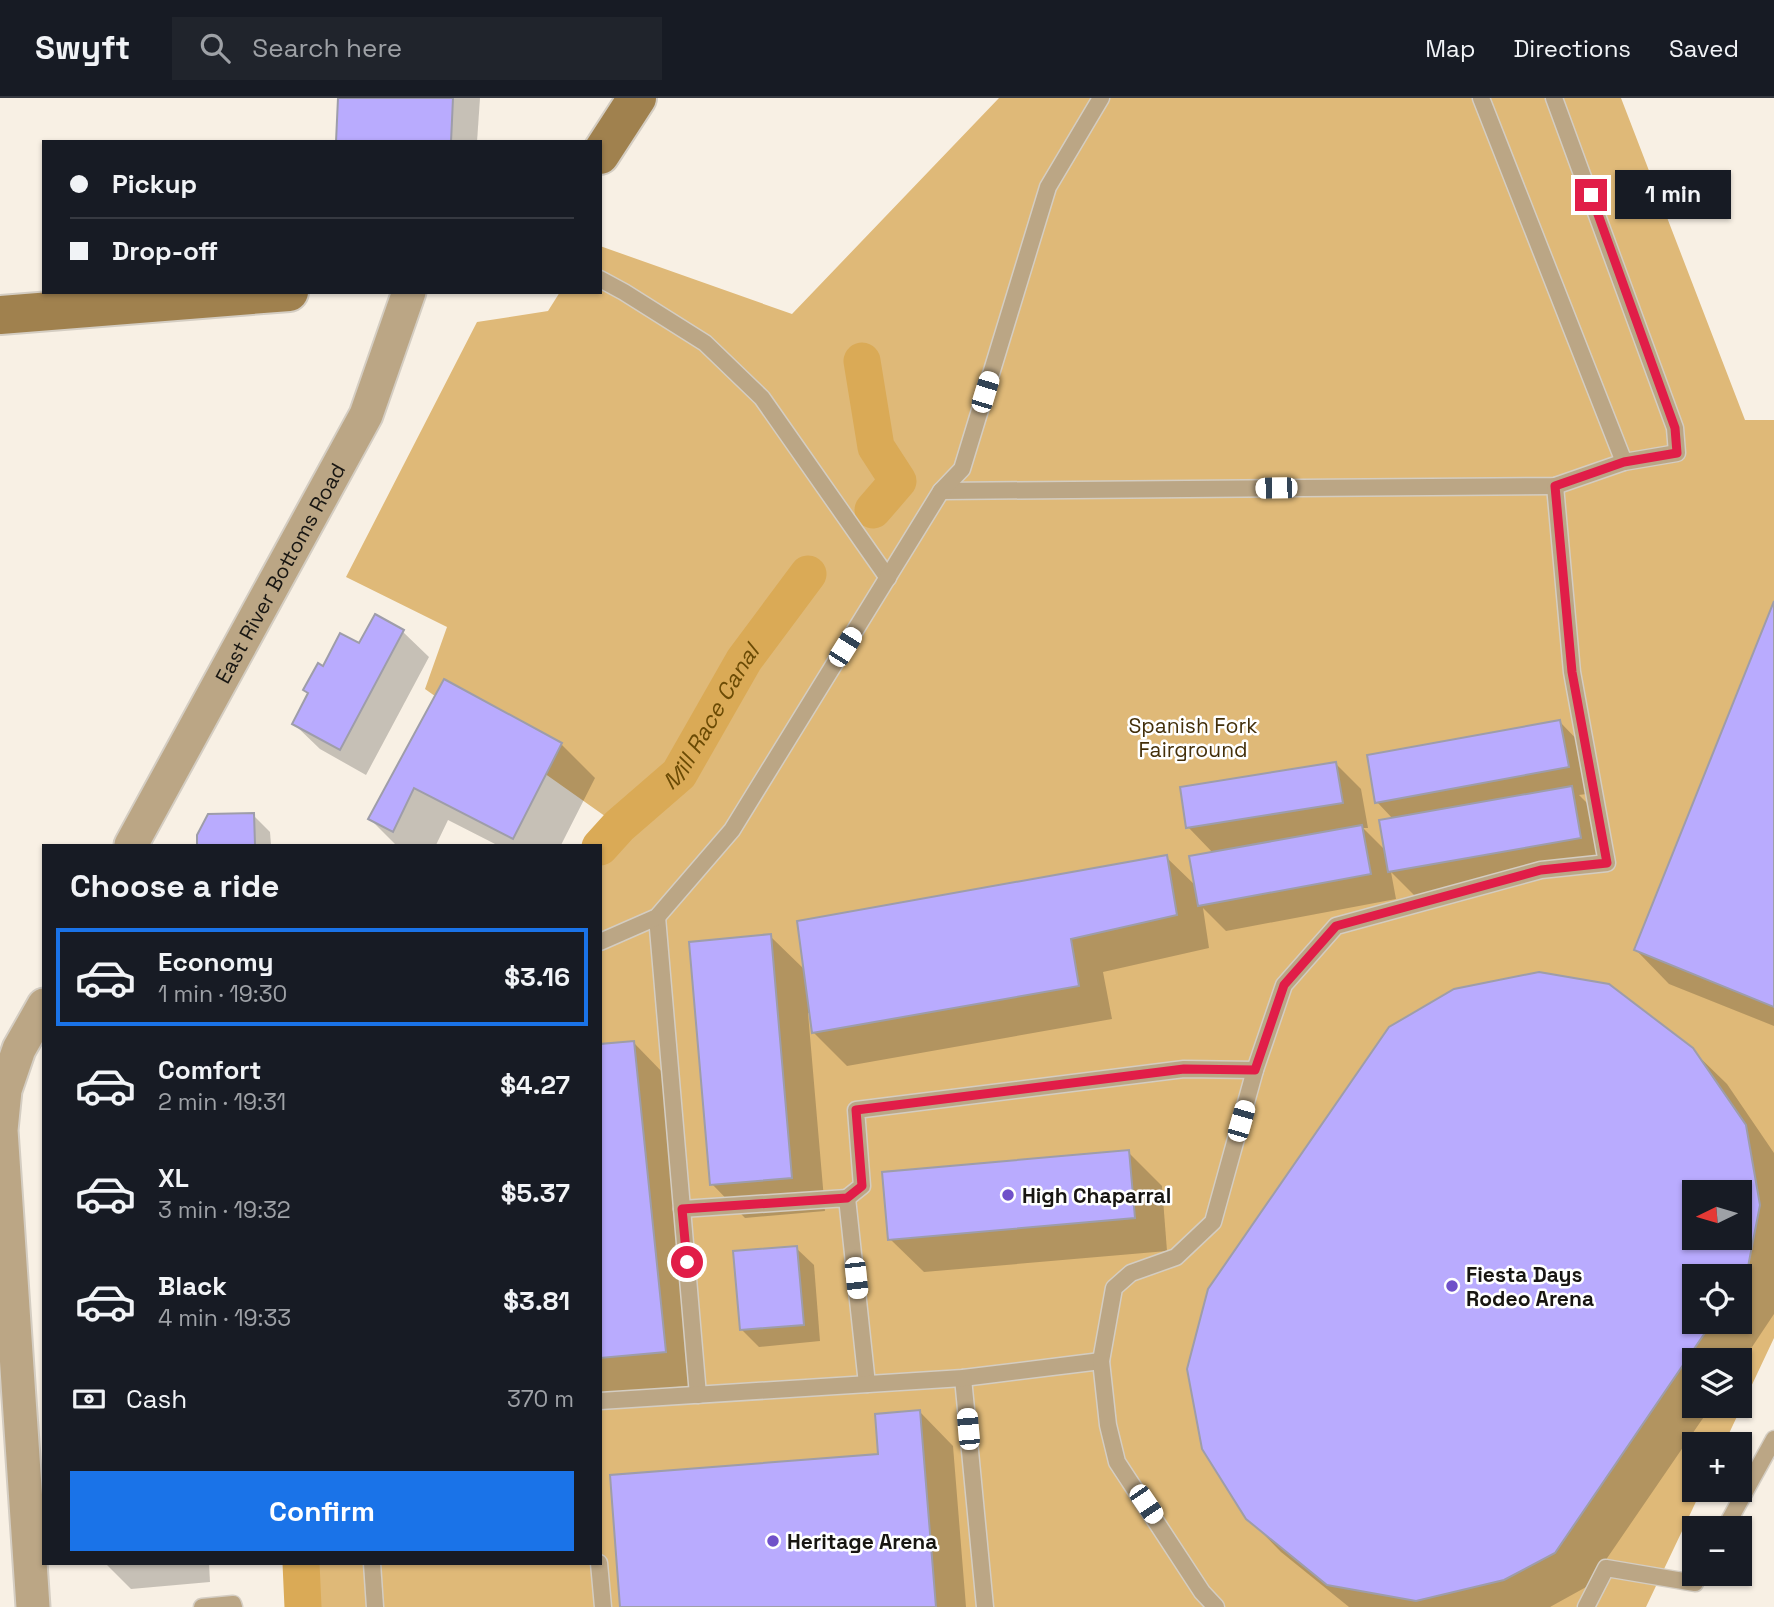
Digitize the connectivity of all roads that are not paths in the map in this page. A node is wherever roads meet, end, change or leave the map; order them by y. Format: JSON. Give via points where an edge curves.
{"nodes":[{"id":1,"x":637,"y":98,"type":"edge"},
{"id":2,"x":1101,"y":98,"type":"edge"},
{"id":3,"x":1481,"y":98,"type":"edge"},
{"id":4,"x":1555,"y":98,"type":"edge"},
{"id":5,"x":602,"y":152,"type":"edge"},
{"id":6,"x":602,"y":280,"type":"edge"},
{"id":7,"x":264,"y":294,"type":"edge"},
{"id":8,"x":408,"y":294,"type":"edge"},
{"id":9,"x":0,"y":315,"type":"edge"},
{"id":10,"x":1624,"y":462,"type":"junction"},
{"id":11,"x":1555,"y":486,"type":"junction"},
{"id":12,"x":941,"y":491,"type":"junction"},
{"id":13,"x":888,"y":578,"type":"junction"},
{"id":14,"x":132,"y":844,"type":"edge"},
{"id":15,"x":657,"y":917,"type":"junction"},
{"id":16,"x":602,"y":942,"type":"edge"},
{"id":17,"x":42,"y":1008,"type":"edge"},
{"id":18,"x":9,"y":1049,"type":"edge"},
{"id":19,"x":1255,"y":1070,"type":"junction"},
{"id":20,"x":847,"y":1198,"type":"junction"},
{"id":21,"x":682,"y":1209,"type":"junction"},
{"id":22,"x":7,"y":1320,"type":"edge"},
{"id":23,"x":1101,"y":1362,"type":"junction"},
{"id":24,"x":963,"y":1378,"type":"junction"},
{"id":25,"x":867,"y":1384,"type":"junction"},
{"id":26,"x":698,"y":1395,"type":"junction"},
{"id":27,"x":602,"y":1401,"type":"edge"},
{"id":28,"x":1774,"y":1439,"type":"edge"},
{"id":29,"x":1732,"y":1516,"type":"edge"},
{"id":30,"x":372,"y":1565,"type":"edge"},
{"id":31,"x":599,"y":1565,"type":"edge"},
{"id":32,"x":1682,"y":1581,"type":"edge"},
{"id":33,"x":33,"y":1607,"type":"edge"},
{"id":34,"x":202,"y":1607,"type":"edge"},
{"id":35,"x":234,"y":1607,"type":"edge"},
{"id":36,"x":375,"y":1607,"type":"edge"},
{"id":37,"x":603,"y":1607,"type":"edge"},
{"id":38,"x":985,"y":1607,"type":"edge"},
{"id":39,"x":1216,"y":1607,"type":"edge"},
{"id":40,"x":1586,"y":1607,"type":"edge"}],
"edges":[{"from":1,"to":5,"type":"street"},
{"from":2,"to":12,"type":"lane","via":[[1048,187],[962,469]]},
{"from":3,"to":10,"type":"lane"},
{"from":4,"to":10,"type":"lane","via":[[1675,428],[1677,453]]},
{"from":6,"to":13,"type":"lane","via":[[705,343],[762,398]]},
{"from":7,"to":9,"type":"street"},
{"from":8,"to":14,"type":"street","name":"East River Bottoms Road","via":[[366,415]]},
{"from":10,"to":11,"type":"lane"},
{"from":11,"to":12,"type":"lane"},
{"from":11,"to":19,"type":"lane","via":[[1572,672],[1607,863],[1541,870],[1336,926],[1284,985]]},
{"from":12,"to":13,"type":"lane"},
{"from":13,"to":15,"type":"lane","via":[[732,830]]},
{"from":15,"to":16,"type":"lane"},
{"from":15,"to":21,"type":"lane"},
{"from":17,"to":18,"type":"street"},
{"from":18,"to":22,"type":"street","via":[[1,1130]]},
{"from":19,"to":20,"type":"lane","via":[[1184,1069],[856,1110],[862,1186]]},
{"from":19,"to":23,"type":"lane","via":[[1213,1222],[1176,1257],[1131,1273],[1114,1288]]},
{"from":20,"to":21,"type":"lane"},
{"from":20,"to":25,"type":"lane"},
{"from":21,"to":26,"type":"lane"},
{"from":22,"to":33,"type":"street"},
{"from":23,"to":24,"type":"lane"},
{"from":23,"to":39,"type":"lane","via":[[1118,1462]]},
{"from":24,"to":25,"type":"lane"},
{"from":24,"to":38,"type":"lane"},
{"from":25,"to":26,"type":"lane"},
{"from":26,"to":27,"type":"lane"},
{"from":28,"to":29,"type":"lane"},
{"from":30,"to":36,"type":"lane"},
{"from":31,"to":37,"type":"lane"},
{"from":32,"to":40,"type":"lane","via":[[1606,1567]]},
{"from":34,"to":35,"type":"lane"}]}
